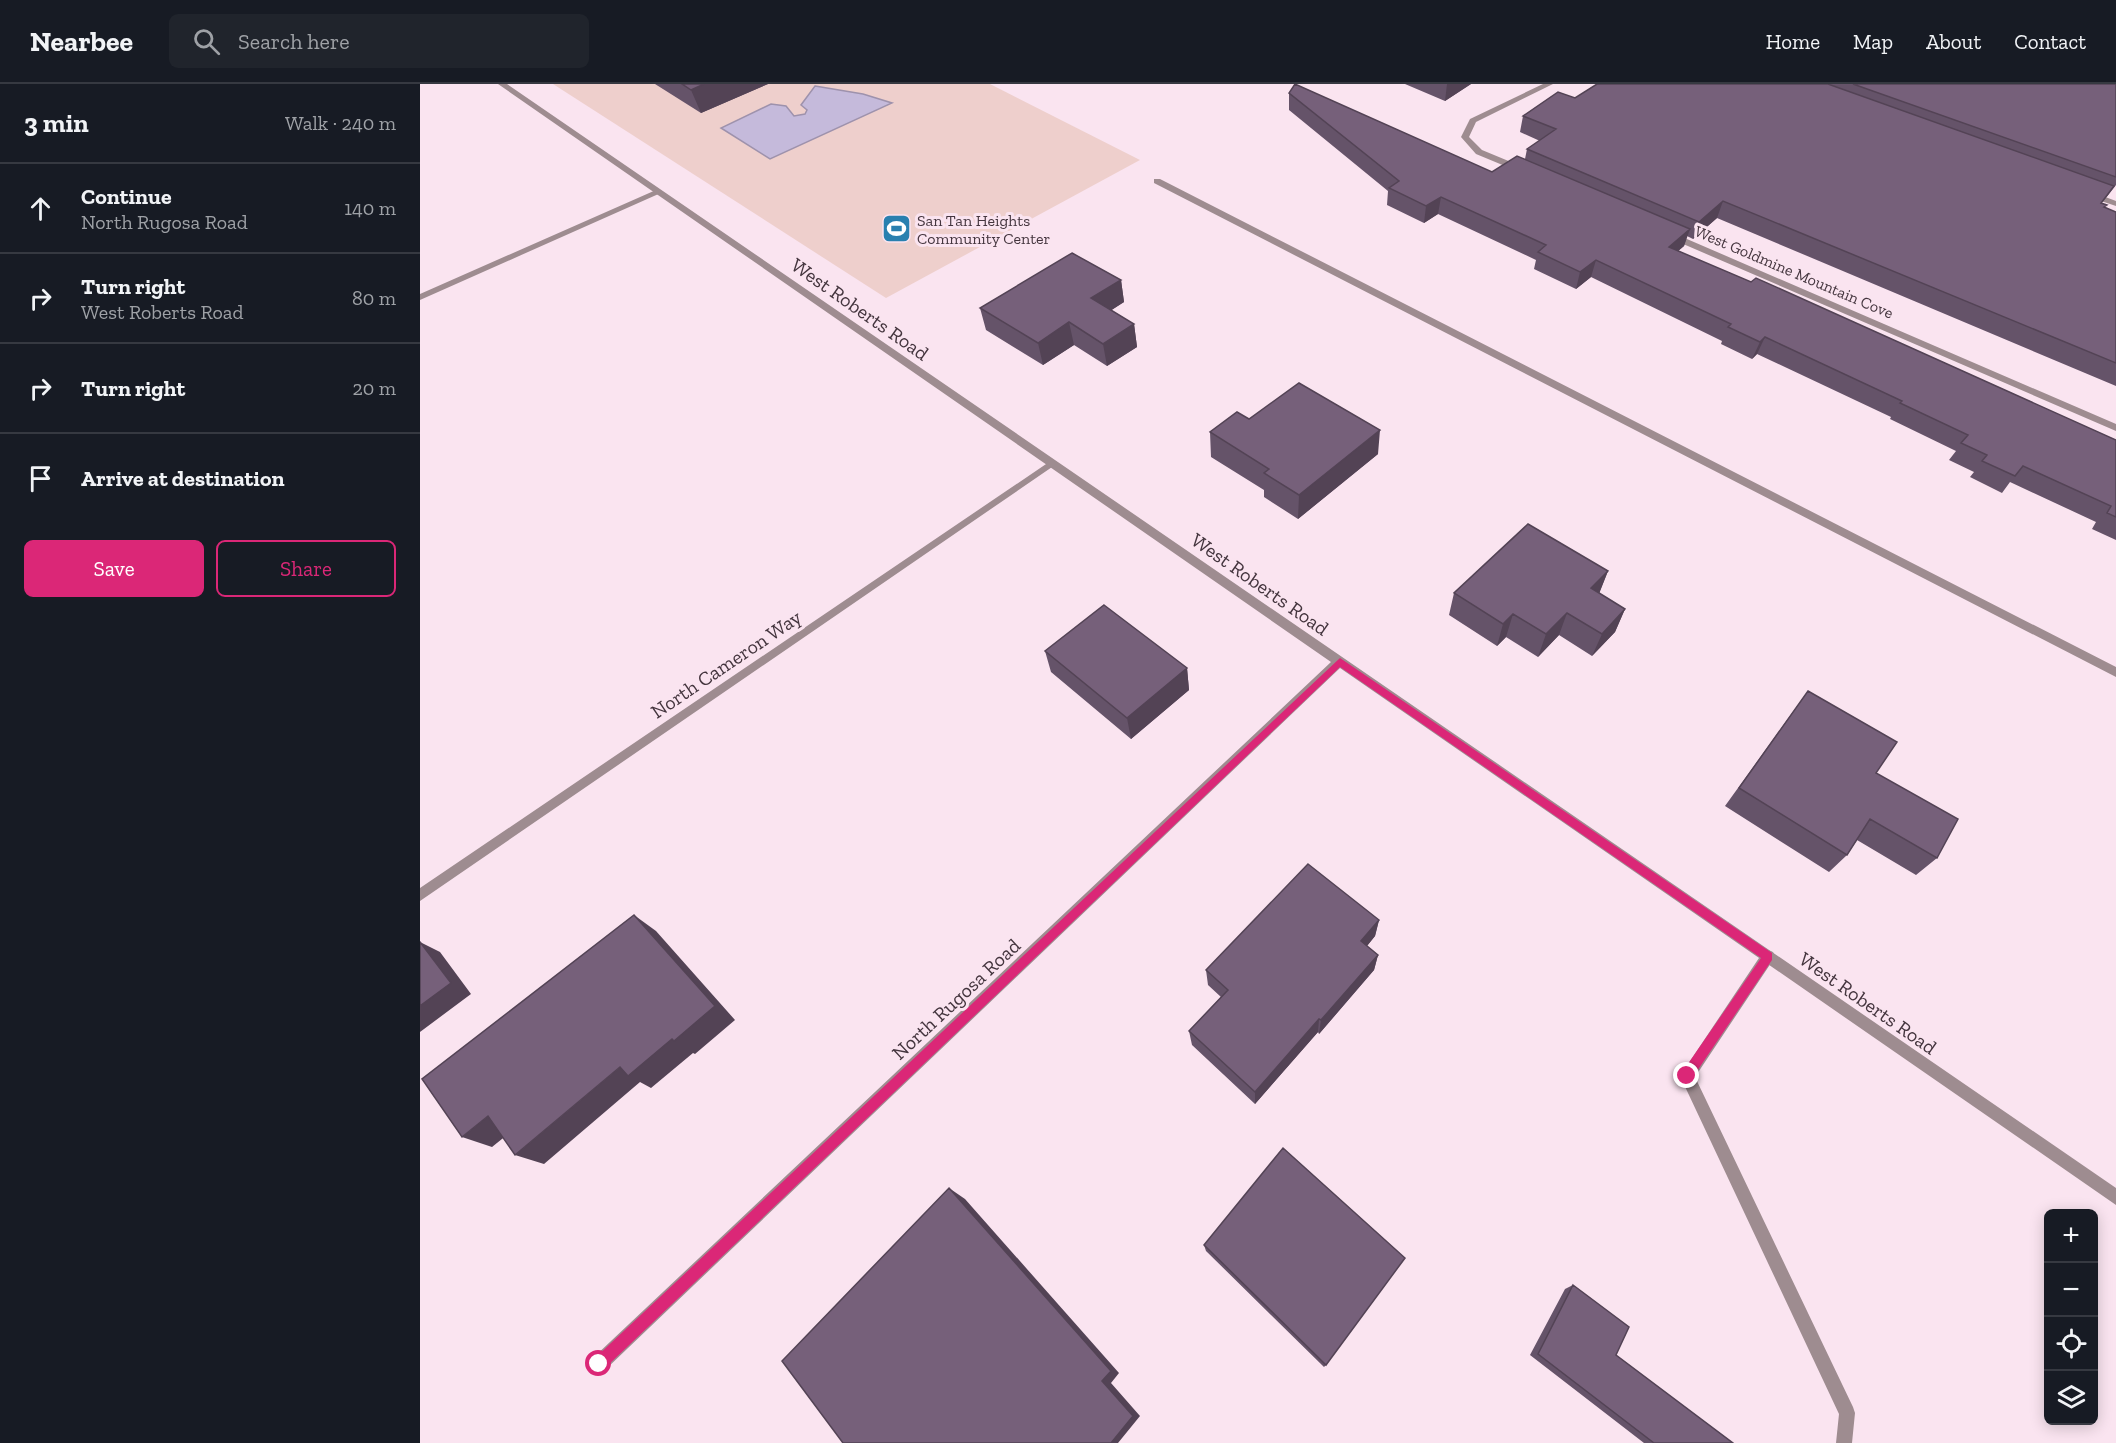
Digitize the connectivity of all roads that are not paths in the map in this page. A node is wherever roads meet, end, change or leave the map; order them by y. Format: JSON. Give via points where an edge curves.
{"nodes":[{"id":1,"x":502,"y":84,"type":"edge"},
{"id":2,"x":1549,"y":84,"type":"edge"},
{"id":3,"x":1534,"y":176,"type":"edge"},
{"id":4,"x":1157,"y":181,"type":"dead end"},
{"id":5,"x":659,"y":192,"type":"junction"},
{"id":6,"x":2083,"y":192,"type":"edge"},
{"id":7,"x":2116,"y":204,"type":"edge"},
{"id":8,"x":1665,"y":233,"type":"edge"},
{"id":9,"x":420,"y":297,"type":"edge"},
{"id":10,"x":2116,"y":428,"type":"edge"},
{"id":11,"x":1052,"y":463,"type":"junction"},
{"id":12,"x":1340,"y":661,"type":"junction"},
{"id":13,"x":2116,"y":672,"type":"edge"},
{"id":14,"x":420,"y":895,"type":"edge"},
{"id":15,"x":1768,"y":956,"type":"junction"},
{"id":16,"x":2116,"y":1197,"type":"edge"},
{"id":17,"x":599,"y":1364,"type":"dead end"},
{"id":18,"x":1844,"y":1443,"type":"edge"}],
"edges":[{"from":1,"to":5,"type":"street","name":"West Roberts Road"},
{"from":2,"to":3,"type":"street","via":[[1473,121],[1465,136],[1479,152]]},
{"from":4,"to":13,"type":"street"},
{"from":5,"to":9,"type":"street"},
{"from":5,"to":11,"type":"street","name":"West Roberts Road"},
{"from":6,"to":7,"type":"street"},
{"from":8,"to":10,"type":"street","name":"West Goldmine Mountain Cove"},
{"from":11,"to":12,"type":"street","name":"West Roberts Road"},
{"from":11,"to":14,"type":"street","name":"North Cameron Way"},
{"from":12,"to":15,"type":"street","name":"West Roberts Road"},
{"from":12,"to":17,"type":"street","name":"North Rugosa Road"},
{"from":15,"to":16,"type":"street","name":"West Roberts Road"},
{"from":15,"to":18,"type":"street","via":[[1687,1076],[1847,1413]]}]}
